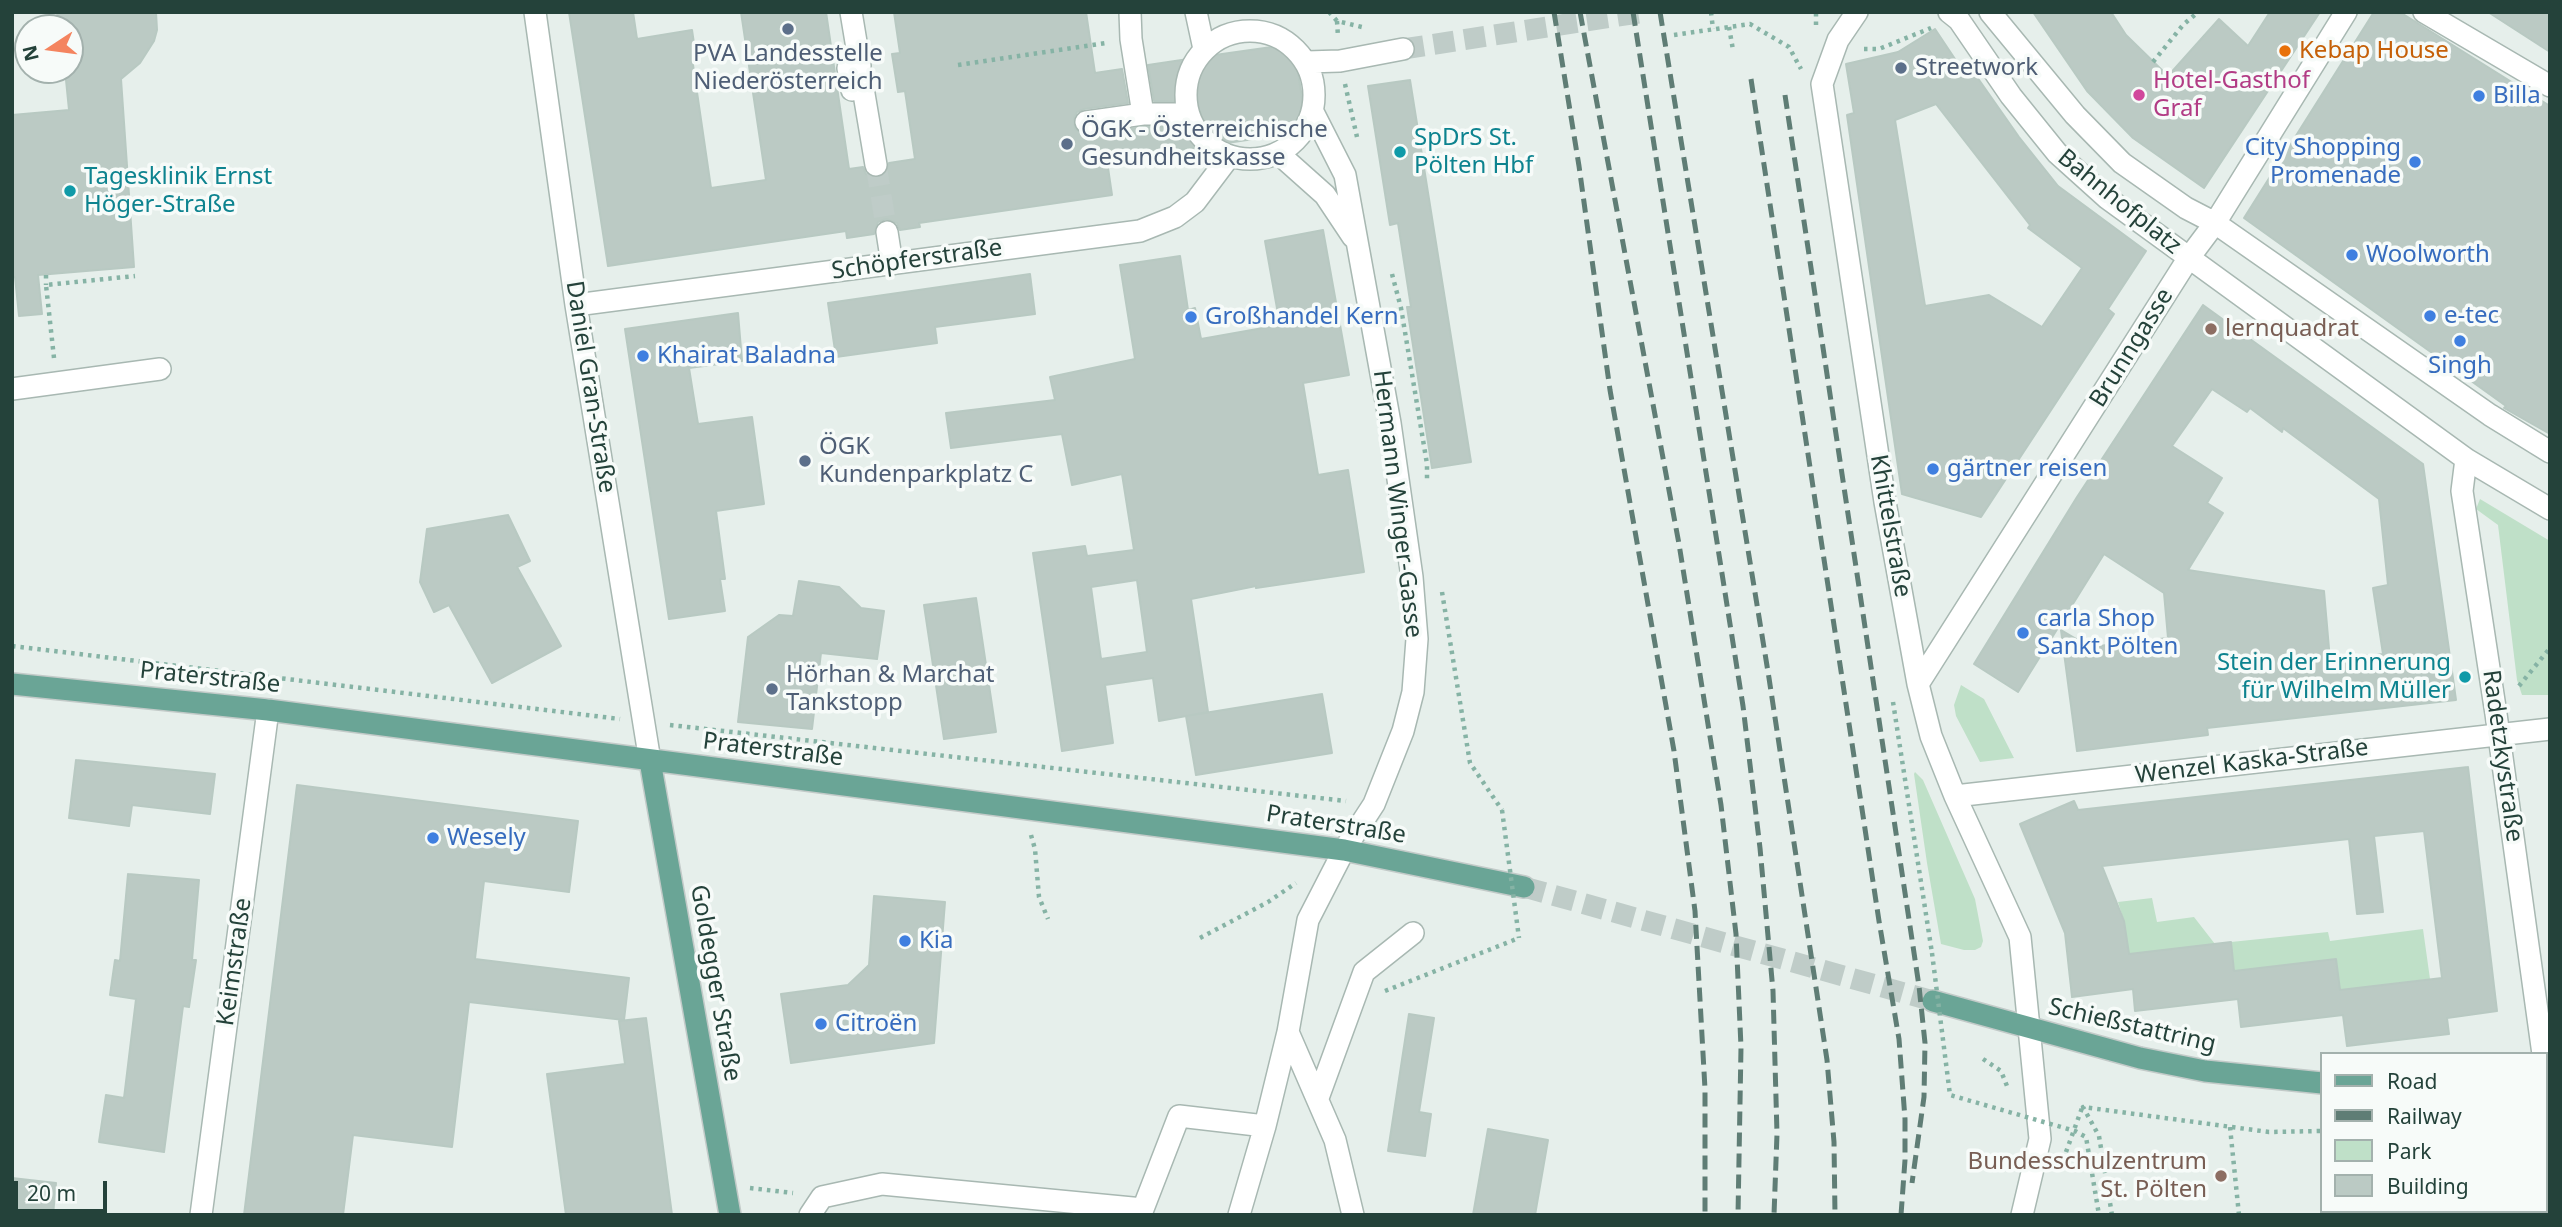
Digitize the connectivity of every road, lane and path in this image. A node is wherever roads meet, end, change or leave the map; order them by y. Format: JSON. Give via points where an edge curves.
{"nodes":[{"id":1,"x":535,"y":12,"type":"edge"},
{"id":2,"x":851,"y":12,"type":"edge"},
{"id":3,"x":1129,"y":12,"type":"edge"},
{"id":4,"x":1196,"y":12,"type":"edge"},
{"id":5,"x":1329,"y":12,"type":"edge"},
{"id":6,"x":1711,"y":12,"type":"edge"},
{"id":7,"x":1857,"y":12,"type":"edge"},
{"id":8,"x":1990,"y":12,"type":"edge"},
{"id":9,"x":2198,"y":12,"type":"edge"},
{"id":10,"x":2346,"y":12,"type":"edge"},
{"id":11,"x":2424,"y":12,"type":"edge"},
{"id":12,"x":1954,"y":16,"type":"edge"},
{"id":13,"x":1256,"y":21,"type":"edge"},
{"id":14,"x":1817,"y":21,"type":"dead end"},
{"id":15,"x":1729,"y":27,"type":"junction"},
{"id":16,"x":1369,"y":29,"type":"dead end"},
{"id":17,"x":1713,"y":29,"type":"junction"},
{"id":18,"x":1674,"y":35,"type":"dead end"},
{"id":19,"x":1131,"y":40,"type":"junction"},
{"id":20,"x":1838,"y":40,"type":"junction"},
{"id":21,"x":1204,"y":49,"type":"junction"},
{"id":22,"x":1403,"y":49,"type":"tunnel mouth"},
{"id":23,"x":1733,"y":50,"type":"dead end"},
{"id":24,"x":1306,"y":62,"type":"junction"},
{"id":25,"x":1796,"y":62,"type":"dead end"},
{"id":26,"x":2153,"y":62,"type":"dead end"},
{"id":27,"x":958,"y":65,"type":"dead end"},
{"id":28,"x":2550,"y":86,"type":"edge"},
{"id":29,"x":1313,"y":112,"type":"junction"},
{"id":30,"x":1143,"y":114,"type":"junction"},
{"id":31,"x":1188,"y":114,"type":"junction"},
{"id":32,"x":1086,"y":122,"type":"dead end"},
{"id":33,"x":1279,"y":154,"type":"junction"},
{"id":34,"x":1229,"y":157,"type":"junction"},
{"id":35,"x":876,"y":165,"type":"tunnel mouth"},
{"id":36,"x":2215,"y":223,"type":"junction"},
{"id":37,"x":887,"y":232,"type":"tunnel mouth"},
{"id":38,"x":1358,"y":245,"type":"junction"},
{"id":39,"x":2188,"y":259,"type":"junction"},
{"id":40,"x":892,"y":264,"type":"junction"},
{"id":41,"x":46,"y":275,"type":"dead end"},
{"id":42,"x":135,"y":276,"type":"dead end"},
{"id":43,"x":46,"y":285,"type":"junction"},
{"id":44,"x":576,"y":305,"type":"junction"},
{"id":45,"x":160,"y":369,"type":"dead end"},
{"id":46,"x":56,"y":383,"type":"junction"},
{"id":47,"x":12,"y":389,"type":"edge"},
{"id":48,"x":2550,"y":452,"type":"edge"},
{"id":49,"x":2466,"y":459,"type":"junction"},
{"id":50,"x":2550,"y":509,"type":"edge"},
{"id":51,"x":12,"y":646,"type":"edge"},
{"id":52,"x":2550,"y":648,"type":"edge"},
{"id":53,"x":12,"y":684,"type":"edge"},
{"id":54,"x":1918,"y":684,"type":"junction"},
{"id":55,"x":268,"y":710,"type":"junction"},
{"id":56,"x":643,"y":722,"type":"junction"},
{"id":57,"x":2497,"y":724,"type":"junction"},
{"id":58,"x":1897,"y":727,"type":"dead end"},
{"id":59,"x":2550,"y":729,"type":"edge"},
{"id":60,"x":650,"y":761,"type":"junction"},
{"id":61,"x":1955,"y":796,"type":"junction"},
{"id":62,"x":1374,"y":804,"type":"junction"},
{"id":63,"x":1023,"y":808,"type":"junction"},
{"id":64,"x":1502,"y":810,"type":"dead end"},
{"id":65,"x":1345,"y":850,"type":"junction"},
{"id":66,"x":1301,"y":880,"type":"dead end"},
{"id":67,"x":1524,"y":887,"type":"tunnel mouth"},
{"id":68,"x":1048,"y":919,"type":"dead end"},
{"id":69,"x":1413,"y":933,"type":"dead end"},
{"id":70,"x":1200,"y":938,"type":"dead end"},
{"id":71,"x":1378,"y":994,"type":"dead end"},
{"id":72,"x":1933,"y":1001,"type":"tunnel mouth"},
{"id":73,"x":2029,"y":1029,"type":"junction"},
{"id":74,"x":1288,"y":1032,"type":"junction"},
{"id":75,"x":2543,"y":1052,"type":"edge"},
{"id":76,"x":1983,"y":1059,"type":"dead end"},
{"id":77,"x":2320,"y":1083,"type":"edge"},
{"id":78,"x":2009,"y":1092,"type":"dead end"},
{"id":79,"x":1318,"y":1098,"type":"junction"},
{"id":80,"x":1265,"y":1126,"type":"junction"},
{"id":81,"x":2230,"y":1127,"type":"junction"},
{"id":82,"x":2320,"y":1131,"type":"edge"},
{"id":83,"x":725,"y":1185,"type":"junction"},
{"id":84,"x":816,"y":1206,"type":"edge"},
{"id":85,"x":201,"y":1215,"type":"edge"},
{"id":86,"x":730,"y":1215,"type":"edge"},
{"id":87,"x":1239,"y":1215,"type":"edge"},
{"id":88,"x":1353,"y":1215,"type":"edge"},
{"id":89,"x":2022,"y":1215,"type":"edge"},
{"id":90,"x":2099,"y":1215,"type":"edge"},
{"id":91,"x":2112,"y":1215,"type":"edge"},
{"id":92,"x":2239,"y":1215,"type":"edge"}],
"edges":[{"from":1,"to":44,"type":"street","name":"Daniel Gran-Straße"},
{"from":2,"to":35,"type":"street","via":[[860,66],[848,68],[852,90],[863,88]]},
{"from":3,"to":19,"type":"street"},
{"from":4,"to":21,"type":"street"},
{"from":5,"to":16,"type":"path","via":[[1337,21]]},
{"from":6,"to":17,"type":"path"},
{"from":7,"to":20,"type":"street","name":"Khittelstraße"},
{"from":8,"to":36,"type":"street","name":"Bahnhofplatz","via":[[2075,116],[2122,163]]},
{"from":9,"to":26,"type":"path"},
{"from":10,"to":36,"type":"street","name":"Brunngasse"},
{"from":11,"to":28,"type":"street"},
{"from":12,"to":20,"type":"path","via":[[1949,33],[1937,26],[1879,49],[1853,49]]},
{"from":12,"to":39,"type":"street","name":"Bahnhofplatz","via":[[2057,153],[2107,198]]},
{"from":13,"to":21,"type":"street"},
{"from":13,"to":24,"type":"street"},
{"from":14,"to":20,"type":"path"},
{"from":15,"to":17,"type":"path"},
{"from":15,"to":23,"type":"path"},
{"from":15,"to":25,"type":"path","via":[[1750,24],[1789,47]]},
{"from":17,"to":18,"type":"path"},
{"from":19,"to":27,"type":"path"},
{"from":19,"to":30,"type":"street"},
{"from":20,"to":54,"type":"street","name":"Khittelstraße","via":[[1822,84],[1885,502]]},
{"from":21,"to":31,"type":"street","via":[[1191,68],[1185,91]]},
{"from":22,"to":24,"type":"street","via":[[1340,61]]},
{"from":24,"to":29,"type":"street","via":[[1314,87]]},
{"from":29,"to":33,"type":"street","via":[[1307,129]]},
{"from":29,"to":38,"type":"street","name":"Hermann Winger-Gasse","via":[[1345,176]]},
{"from":30,"to":31,"type":"street"},
{"from":30,"to":32,"type":"street"},
{"from":31,"to":34,"type":"street","via":[[1203,141]]},
{"from":33,"to":34,"type":"street","via":[[1263,159]]},
{"from":33,"to":38,"type":"street","name":"Hermann Winger-Gasse","via":[[1325,195]]},
{"from":34,"to":40,"type":"street","name":"Schöpferstraße","via":[[1195,202],[1175,217],[1140,231]]},
{"from":36,"to":39,"type":"street","name":"Brunngasse"},
{"from":36,"to":48,"type":"street","name":"Bahnhofplatz"},
{"from":37,"to":40,"type":"street"},
{"from":38,"to":62,"type":"street","name":"Hermann Winger-Gasse","via":[[1390,423],[1417,639],[1413,692],[1403,731]]},
{"from":39,"to":49,"type":"street","name":"Bahnhofplatz"},
{"from":39,"to":54,"type":"street","name":"Brunngasse"},
{"from":40,"to":44,"type":"street","name":"Schöpferstraße"},
{"from":41,"to":43,"type":"path"},
{"from":42,"to":43,"type":"path"},
{"from":43,"to":46,"type":"path"},
{"from":44,"to":56,"type":"street","name":"Daniel Gran-Straße"},
{"from":45,"to":46,"type":"street"},
{"from":46,"to":47,"type":"street"},
{"from":49,"to":50,"type":"street","name":"Bahnhofplatz"},
{"from":49,"to":57,"type":"street","name":"Radetzkystraße","via":[[2462,491]]},
{"from":51,"to":56,"type":"path"},
{"from":52,"to":57,"type":"path"},
{"from":53,"to":55,"type":"main road","name":"Praterstraße"},
{"from":54,"to":61,"type":"street","name":"Khittelstraße","via":[[1931,736]]},
{"from":55,"to":60,"type":"main road","name":"Praterstraße"},
{"from":55,"to":85,"type":"street","name":"Keimstraße"},
{"from":56,"to":60,"type":"street","name":"Daniel Gran-Straße"},
{"from":56,"to":62,"type":"path"},
{"from":57,"to":59,"type":"street","name":"Wenzel Kaska-Straße"},
{"from":57,"to":61,"type":"street","name":"Wenzel Kaska-Straße"},
{"from":57,"to":75,"type":"street","name":"Radetzkystraße"},
{"from":58,"to":90,"type":"path","bridge":true,"via":[[1950,1095],[2085,1137]]},
{"from":60,"to":63,"type":"main road","name":"Praterstraße"},
{"from":60,"to":83,"type":"main road","name":"Goldegger Straße"},
{"from":61,"to":73,"type":"street","name":"Khittelstraße","via":[[2020,937]]},
{"from":62,"to":65,"type":"street","name":"Hermann Winger-Gasse"},
{"from":63,"to":65,"type":"main road","name":"Praterstraße"},
{"from":63,"to":68,"type":"path","via":[[1035,849],[1039,897]]},
{"from":64,"to":71,"type":"path","bridge":true,"via":[[1519,938]]},
{"from":65,"to":67,"type":"main road","name":"Praterstraße"},
{"from":65,"to":74,"type":"street","name":"Hermann Winger-Gasse","via":[[1308,919]]},
{"from":66,"to":70,"type":"path"},
{"from":69,"to":79,"type":"street","via":[[1364,972]]},
{"from":72,"to":73,"type":"main road","name":"Schießstattring"},
{"from":73,"to":77,"type":"main road","name":"Schießstattring","via":[[2205,1071]]},
{"from":73,"to":89,"type":"street","name":"Khittelstraße","via":[[2039,1139]]},
{"from":74,"to":79,"type":"street"},
{"from":74,"to":80,"type":"street","name":"Hermann Winger-Gasse"},
{"from":76,"to":78,"type":"path","via":[[2001,1072]]},
{"from":79,"to":88,"type":"street","via":[[1335,1140]]},
{"from":80,"to":84,"type":"street","via":[[1179,1116],[1143,1209],[882,1184]]},
{"from":80,"to":87,"type":"street","name":"Hermann Winger-Gasse"},
{"from":81,"to":82,"type":"path"},
{"from":81,"to":91,"type":"path","via":[[2083,1107],[2099,1136]]},
{"from":81,"to":92,"type":"path"},
{"from":83,"to":84,"type":"path"},
{"from":83,"to":86,"type":"main road","name":"Goldegger Straße"}]}
